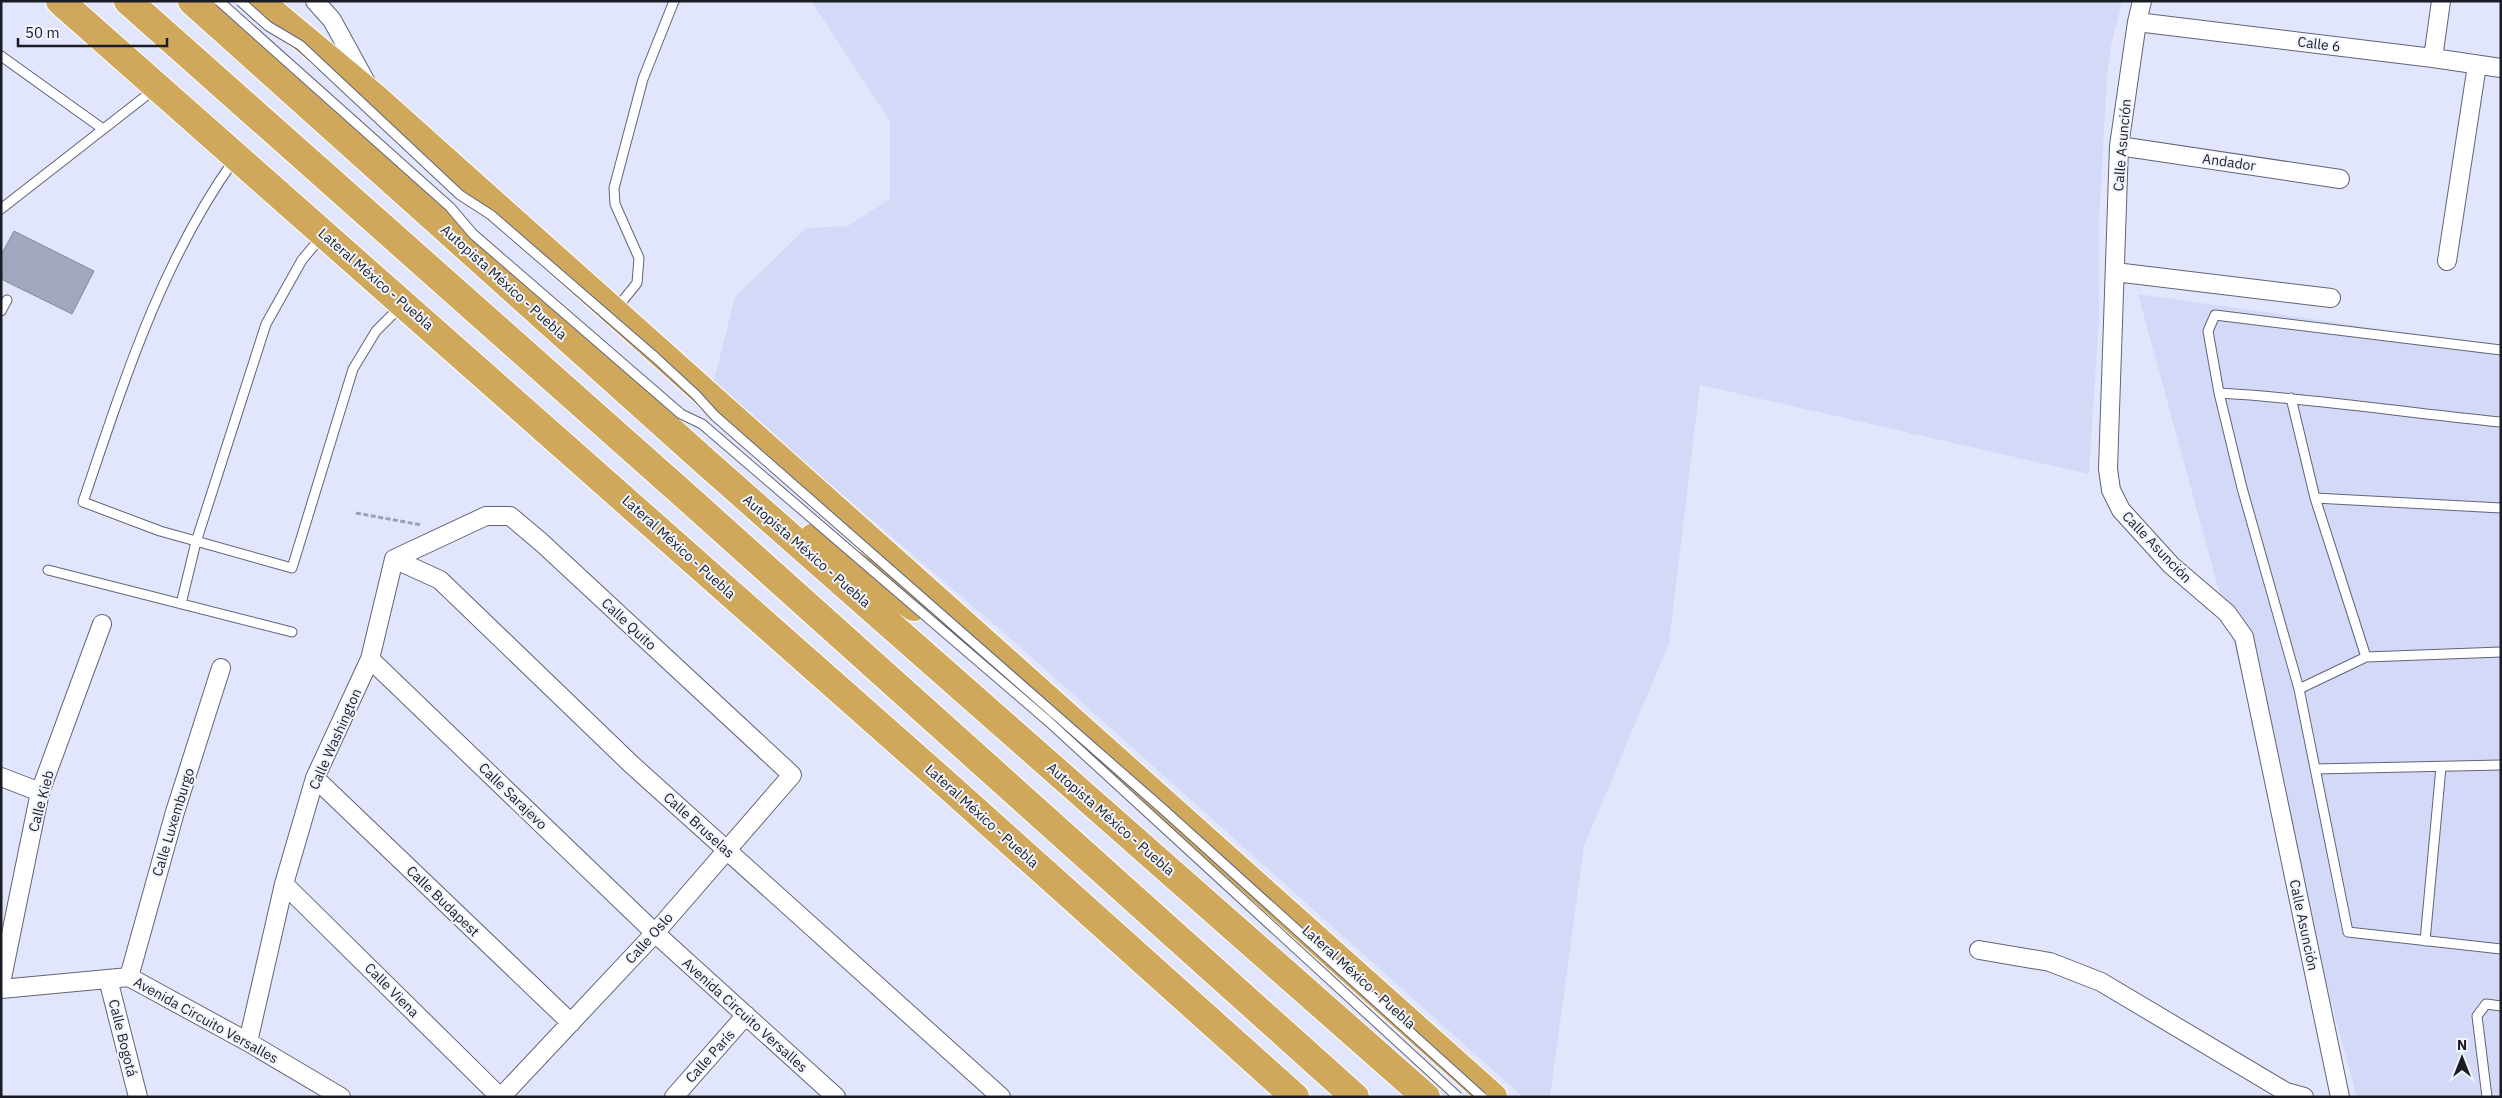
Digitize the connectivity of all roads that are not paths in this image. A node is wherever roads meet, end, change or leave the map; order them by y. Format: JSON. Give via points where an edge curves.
{"nodes":[{"id":1,"x":60,"y":1,"type":"edge"},
{"id":2,"x":128,"y":1,"type":"edge"},
{"id":3,"x":192,"y":1,"type":"edge"},
{"id":4,"x":219,"y":1,"type":"edge"},
{"id":5,"x":240,"y":1,"type":"edge"},
{"id":6,"x":259,"y":1,"type":"edge"},
{"id":7,"x":315,"y":1,"type":"edge"},
{"id":8,"x":674,"y":1,"type":"edge"},
{"id":9,"x":2142,"y":1,"type":"edge"},
{"id":10,"x":2441,"y":1,"type":"edge"},
{"id":11,"x":2137,"y":22,"type":"junction"},
{"id":12,"x":1,"y":56,"type":"edge"},
{"id":13,"x":2433,"y":58,"type":"junction"},
{"id":14,"x":2477,"y":64,"type":"junction"},
{"id":15,"x":2501,"y":68,"type":"edge"},
{"id":16,"x":158,"y":87,"type":"junction"},
{"id":17,"x":373,"y":96,"type":"junction"},
{"id":18,"x":103,"y":129,"type":"junction"},
{"id":19,"x":2119,"y":146,"type":"junction"},
{"id":20,"x":237,"y":156,"type":"junction"},
{"id":21,"x":2340,"y":178,"type":"dead end"},
{"id":22,"x":1,"y":209,"type":"edge"},
{"id":23,"x":324,"y":234,"type":"junction"},
{"id":24,"x":2447,"y":261,"type":"dead end"},
{"id":25,"x":2115,"y":272,"type":"junction"},
{"id":26,"x":2331,"y":298,"type":"dead end"},
{"id":27,"x":7,"y":300,"type":"dead end"},
{"id":28,"x":404,"y":303,"type":"junction"},
{"id":29,"x":1,"y":311,"type":"edge"},
{"id":30,"x":614,"y":311,"type":"junction"},
{"id":31,"x":2501,"y":350,"type":"edge"},
{"id":32,"x":2219,"y":393,"type":"junction"},
{"id":33,"x":2291,"y":398,"type":"junction"},
{"id":34,"x":2501,"y":422,"type":"edge"},
{"id":35,"x":709,"y":465,"type":"junction"},
{"id":36,"x":2315,"y":498,"type":"junction"},
{"id":37,"x":2501,"y":508,"type":"edge"},
{"id":38,"x":196,"y":542,"type":"junction"},
{"id":39,"x":394,"y":559,"type":"junction"},
{"id":40,"x":48,"y":570,"type":"dead end"},
{"id":41,"x":181,"y":604,"type":"junction"},
{"id":42,"x":102,"y":624,"type":"dead end"},
{"id":43,"x":292,"y":632,"type":"dead end"},
{"id":44,"x":2501,"y":652,"type":"edge"},
{"id":45,"x":2366,"y":657,"type":"junction"},
{"id":46,"x":370,"y":659,"type":"junction"},
{"id":47,"x":221,"y":668,"type":"dead end"},
{"id":48,"x":2299,"y":689,"type":"junction"},
{"id":49,"x":1051,"y":701,"type":"junction"},
{"id":50,"x":2501,"y":766,"type":"edge"},
{"id":51,"x":2441,"y":767,"type":"junction"},
{"id":52,"x":2315,"y":769,"type":"junction"},
{"id":53,"x":792,"y":775,"type":"joint"},
{"id":54,"x":1,"y":777,"type":"edge"},
{"id":55,"x":315,"y":778,"type":"junction"},
{"id":56,"x":40,"y":792,"type":"junction"},
{"id":57,"x":726,"y":849,"type":"junction"},
{"id":58,"x":284,"y":884,"type":"junction"},
{"id":59,"x":655,"y":933,"type":"junction"},
{"id":60,"x":2425,"y":941,"type":"junction"},
{"id":61,"x":2501,"y":949,"type":"edge"},
{"id":62,"x":1979,"y":950,"type":"dead end"},
{"id":63,"x":129,"y":977,"type":"junction"},
{"id":64,"x":108,"y":979,"type":"junction"},
{"id":65,"x":1,"y":984,"type":"edge"},
{"id":66,"x":1,"y":989,"type":"edge"},
{"id":67,"x":2501,"y":1006,"type":"edge"},
{"id":68,"x":746,"y":1015,"type":"junction"},
{"id":69,"x":571,"y":1023,"type":"junction"},
{"id":70,"x":248,"y":1042,"type":"junction"},
{"id":71,"x":340,"y":1096,"type":"edge"},
{"id":72,"x":138,"y":1097,"type":"edge"},
{"id":73,"x":500,"y":1097,"type":"edge"},
{"id":74,"x":674,"y":1097,"type":"edge"},
{"id":75,"x":836,"y":1097,"type":"edge"},
{"id":76,"x":1000,"y":1097,"type":"edge"},
{"id":77,"x":1295,"y":1097,"type":"edge"},
{"id":78,"x":1355,"y":1097,"type":"edge"},
{"id":79,"x":1426,"y":1097,"type":"edge"},
{"id":80,"x":1458,"y":1097,"type":"edge"},
{"id":81,"x":1482,"y":1097,"type":"edge"},
{"id":82,"x":1493,"y":1097,"type":"edge"},
{"id":83,"x":2304,"y":1097,"type":"edge"},
{"id":84,"x":2340,"y":1097,"type":"edge"},
{"id":85,"x":2488,"y":1097,"type":"edge"}],
"edges":[{"from":1,"to":16,"type":"highway","name":"Lateral México - Puebla"},
{"from":2,"to":78,"type":"highway"},
{"from":3,"to":35,"type":"highway","name":"Autopista México - Puebla"},
{"from":4,"to":80,"type":"lane","bridge":true,"via":[[450,207],[473,234],[681,414],[702,424],[1048,721]]},
{"from":5,"to":81,"type":"lane","bridge":true,"via":[[268,26],[300,45],[460,195],[491,216],[656,358],[715,416],[1164,810]]},
{"from":6,"to":17,"type":"highway","name":"Lateral México - Puebla"},
{"from":7,"to":17,"type":"street","via":[[332,20]]},
{"from":8,"to":30,"type":"lane","via":[[643,79],[614,188],[615,204],[639,258],[637,283]]},
{"from":9,"to":11,"type":"street","name":"Calle Asunción"},
{"from":10,"to":13,"type":"street"},
{"from":11,"to":13,"type":"street","name":"Calle 6"},
{"from":11,"to":19,"type":"street","name":"Calle Asunción"},
{"from":12,"to":18,"type":"lane"},
{"from":13,"to":14,"type":"street","name":"Calle 6"},
{"from":14,"to":15,"type":"street","name":"Calle 6"},
{"from":14,"to":24,"type":"street"},
{"from":16,"to":18,"type":"lane"},
{"from":16,"to":20,"type":"highway","name":"Lateral México - Puebla"},
{"from":17,"to":30,"type":"highway","name":"Lateral México - Puebla"},
{"from":18,"to":22,"type":"lane"},
{"from":19,"to":21,"type":"street","name":"Andador"},
{"from":19,"to":25,"type":"street","name":"Calle Asunción"},
{"from":20,"to":23,"type":"highway","name":"Lateral México - Puebla"},
{"from":20,"to":38,"type":"lane","via":[[215,186],[171,269],[134,353],[83,502]]},
{"from":23,"to":28,"type":"highway","name":"Lateral México - Puebla"},
{"from":23,"to":38,"type":"lane","via":[[302,260],[266,324]]},
{"from":25,"to":26,"type":"street"},
{"from":25,"to":84,"type":"street","name":"Calle Asunción","via":[[2108,470],[2111,490],[2121,510],[2170,565],[2226,613],[2244,637]]},
{"from":27,"to":29,"type":"lane"},
{"from":28,"to":38,"type":"lane","via":[[376,331],[353,369],[292,568]]},
{"from":28,"to":77,"type":"highway","name":"Lateral México - Puebla"},
{"from":30,"to":49,"type":"highway","name":"Lateral México - Puebla"},
{"from":31,"to":32,"type":"lane","via":[[2215,315],[2208,331]]},
{"from":32,"to":33,"type":"lane"},
{"from":32,"to":48,"type":"lane","via":[[2242,488]]},
{"from":33,"to":34,"type":"lane"},
{"from":33,"to":36,"type":"lane"},
{"from":35,"to":49,"type":"highway"},
{"from":35,"to":79,"type":"highway","name":"Autopista México - Puebla"},
{"from":36,"to":37,"type":"lane"},
{"from":36,"to":45,"type":"lane"},
{"from":38,"to":41,"type":"lane"},
{"from":39,"to":46,"type":"street","name":"Calle Washington"},
{"from":39,"to":53,"type":"street","name":"Calle Quito","via":[[486,516],[510,516]]},
{"from":39,"to":57,"type":"street","name":"Calle Bruselas","via":[[440,580],[631,764]]},
{"from":40,"to":41,"type":"lane"},
{"from":41,"to":43,"type":"lane"},
{"from":42,"to":56,"type":"street","name":"Calle Kieb"},
{"from":44,"to":45,"type":"lane"},
{"from":45,"to":48,"type":"lane"},
{"from":46,"to":55,"type":"street","name":"Calle Washington"},
{"from":46,"to":59,"type":"street","name":"Calle Sarajevo"},
{"from":47,"to":63,"type":"street","name":"Calle Luxemburgo","via":[[175,812]]},
{"from":48,"to":52,"type":"lane"},
{"from":49,"to":82,"type":"highway","name":"Lateral México - Puebla"},
{"from":50,"to":51,"type":"lane"},
{"from":51,"to":52,"type":"lane"},
{"from":51,"to":60,"type":"lane"},
{"from":52,"to":60,"type":"lane","via":[[2348,932]]},
{"from":53,"to":57,"type":"street","name":"Calle Oslo"},
{"from":54,"to":56,"type":"street"},
{"from":55,"to":58,"type":"street","name":"Calle Washington"},
{"from":55,"to":69,"type":"street","name":"Calle Budapest"},
{"from":56,"to":65,"type":"street","name":"Calle Kieb"},
{"from":57,"to":59,"type":"street","name":"Calle Oslo"},
{"from":57,"to":76,"type":"street","name":"Calle Bruselas"},
{"from":58,"to":70,"type":"street","name":"Calle Washington"},
{"from":58,"to":73,"type":"street","name":"Calle Viena"},
{"from":59,"to":68,"type":"street","name":"Avenida Circuito Versalles"},
{"from":59,"to":69,"type":"street","name":"Calle Oslo"},
{"from":60,"to":61,"type":"lane"},
{"from":62,"to":83,"type":"street","via":[[2050,962],[2101,982],[2286,1092]]},
{"from":63,"to":64,"type":"street","name":"Avenida Circuito Versalles"},
{"from":63,"to":70,"type":"street","name":"Avenida Circuito Versalles"},
{"from":64,"to":66,"type":"street","name":"Avenida Circuito Versalles"},
{"from":64,"to":72,"type":"street","name":"Calle Bogotá"},
{"from":67,"to":85,"type":"lane","via":[[2486,1004],[2477,1016]]},
{"from":68,"to":74,"type":"street","name":"Calle París"},
{"from":68,"to":75,"type":"street","name":"Avenida Circuito Versalles"},
{"from":69,"to":73,"type":"street","name":"Calle Oslo"},
{"from":70,"to":71,"type":"street","name":"Avenida Circuito Versalles"}]}
